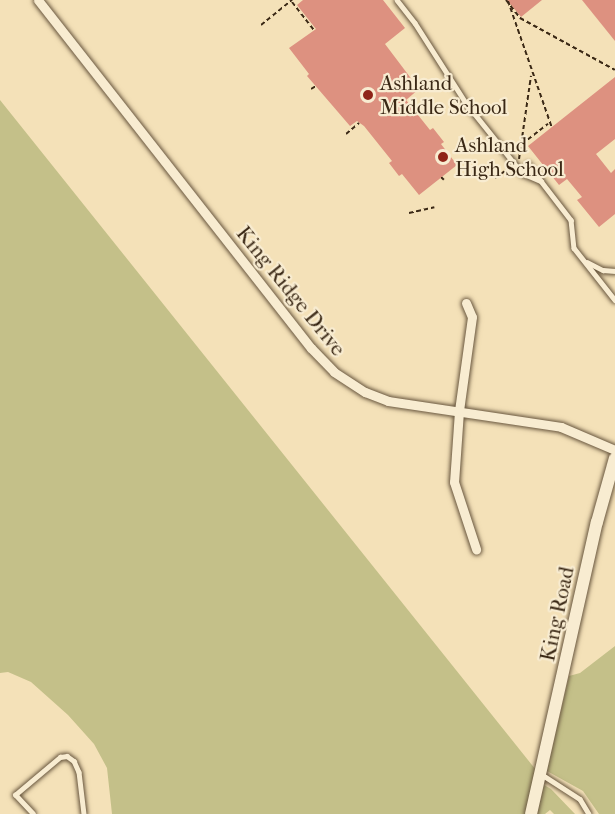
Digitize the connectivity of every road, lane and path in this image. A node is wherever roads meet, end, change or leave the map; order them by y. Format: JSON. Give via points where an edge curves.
{"nodes":[{"id":1,"x":38,"y":0,"type":"edge"},
{"id":2,"x":292,"y":0,"type":"edge"},
{"id":3,"x":397,"y":0,"type":"edge"},
{"id":4,"x":507,"y":1,"type":"edge"},
{"id":5,"x":520,"y":18,"type":"junction"},
{"id":6,"x":514,"y":22,"type":"junction"},
{"id":7,"x":261,"y":25,"type":"dead end"},
{"id":8,"x":314,"y":30,"type":"dead end"},
{"id":9,"x":615,"y":70,"type":"edge"},
{"id":10,"x":531,"y":73,"type":"junction"},
{"id":11,"x":316,"y":86,"type":"dead end"},
{"id":12,"x":311,"y":89,"type":"dead end"},
{"id":13,"x":359,"y":123,"type":"dead end"},
{"id":14,"x":548,"y":124,"type":"junction"},
{"id":15,"x":552,"y":128,"type":"dead end"},
{"id":16,"x":346,"y":134,"type":"dead end"},
{"id":17,"x":522,"y":144,"type":"junction"},
{"id":18,"x":519,"y":160,"type":"dead end"},
{"id":19,"x":528,"y":164,"type":"dead end"},
{"id":20,"x":508,"y":169,"type":"dead end"},
{"id":21,"x":495,"y":178,"type":"dead end"},
{"id":22,"x":541,"y":181,"type":"junction"},
{"id":23,"x":434,"y":207,"type":"dead end"},
{"id":24,"x":409,"y":213,"type":"dead end"},
{"id":25,"x":584,"y":260,"type":"junction"},
{"id":26,"x":615,"y":271,"type":"edge"},
{"id":27,"x":615,"y":300,"type":"edge"},
{"id":28,"x":466,"y":303,"type":"dead end"},
{"id":29,"x":459,"y":411,"type":"junction"},
{"id":30,"x":615,"y":450,"type":"edge"},
{"id":31,"x":615,"y":458,"type":"edge"},
{"id":32,"x":476,"y":549,"type":"dead end"},
{"id":33,"x":541,"y":777,"type":"junction"},
{"id":34,"x":33,"y":814,"type":"edge"},
{"id":35,"x":84,"y":814,"type":"edge"},
{"id":36,"x":531,"y":814,"type":"edge"},
{"id":37,"x":589,"y":814,"type":"edge"}],
"edges":[{"from":1,"to":29,"type":"street","name":"King Ridge Drive","via":[[311,348],[334,372],[388,401]]},
{"from":2,"to":7,"type":"path"},
{"from":2,"to":8,"type":"path"},
{"from":3,"to":22,"type":"lane","via":[[416,22],[466,103],[522,173]]},
{"from":4,"to":5,"type":"path"},
{"from":4,"to":6,"type":"path"},
{"from":5,"to":6,"type":"path"},
{"from":5,"to":9,"type":"path"},
{"from":6,"to":10,"type":"path"},
{"from":10,"to":14,"type":"path"},
{"from":10,"to":17,"type":"path"},
{"from":11,"to":12,"type":"path"},
{"from":13,"to":16,"type":"path"},
{"from":14,"to":15,"type":"path"},
{"from":14,"to":17,"type":"path"},
{"from":17,"to":18,"type":"path"},
{"from":19,"to":22,"type":"lane"},
{"from":20,"to":21,"type":"path"},
{"from":22,"to":25,"type":"lane","via":[[571,220],[574,248]]},
{"from":23,"to":24,"type":"path"},
{"from":25,"to":26,"type":"lane","via":[[603,270]]},
{"from":25,"to":27,"type":"lane"},
{"from":28,"to":29,"type":"street","via":[[472,317]]},
{"from":29,"to":30,"type":"street","name":"King Ridge Drive","via":[[561,427]]},
{"from":29,"to":32,"type":"street","via":[[454,482]]},
{"from":31,"to":33,"type":"street","name":"King Road","via":[[597,522]]},
{"from":33,"to":36,"type":"street","name":"King Road"},
{"from":33,"to":37,"type":"lane","via":[[580,799]]},
{"from":34,"to":35,"type":"lane","via":[[15,795],[66,756],[74,761],[79,772]]}]}
